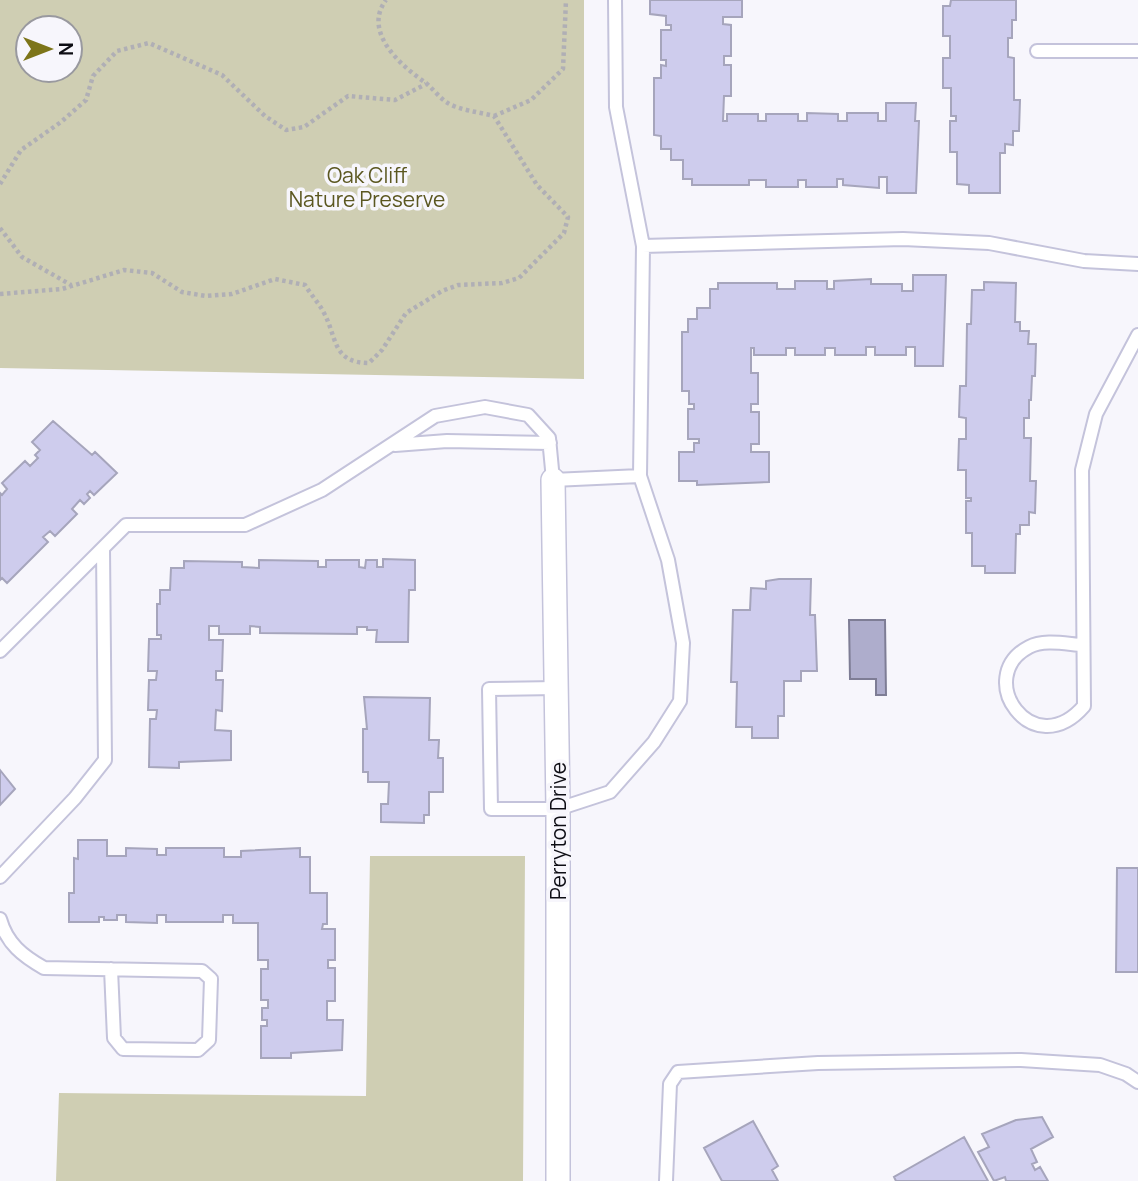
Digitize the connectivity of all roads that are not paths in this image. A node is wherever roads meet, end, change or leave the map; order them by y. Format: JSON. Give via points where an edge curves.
{"nodes":[{"id":1,"x":615,"y":0,"type":"edge"},
{"id":2,"x":1037,"y":51,"type":"dead end"},
{"id":3,"x":1138,"y":51,"type":"edge"},
{"id":4,"x":643,"y":246,"type":"junction"},
{"id":5,"x":1138,"y":264,"type":"edge"},
{"id":6,"x":1138,"y":335,"type":"edge"},
{"id":7,"x":550,"y":443,"type":"junction"},
{"id":8,"x":395,"y":445,"type":"junction"},
{"id":9,"x":640,"y":476,"type":"junction"},
{"id":10,"x":553,"y":480,"type":"junction"},
{"id":11,"x":103,"y":549,"type":"junction"},
{"id":12,"x":1083,"y":645,"type":"junction"},
{"id":13,"x":0,"y":651,"type":"edge"},
{"id":14,"x":557,"y":688,"type":"junction"},
{"id":15,"x":558,"y":808,"type":"junction"},
{"id":16,"x":0,"y":877,"type":"edge"},
{"id":17,"x":0,"y":919,"type":"edge"},
{"id":18,"x":111,"y":969,"type":"junction"},
{"id":19,"x":1138,"y":1082,"type":"edge"},
{"id":20,"x":558,"y":1181,"type":"edge"},
{"id":21,"x":666,"y":1181,"type":"edge"}],
"edges":[{"from":1,"to":4,"type":"lane","via":[[615,107]]},
{"from":2,"to":3,"type":"lane"},
{"from":4,"to":5,"type":"lane","via":[[903,239],[989,243],[1084,261]]},
{"from":4,"to":9,"type":"lane"},
{"from":6,"to":12,"type":"lane","via":[[1096,414],[1082,470]]},
{"from":7,"to":8,"type":"lane"},
{"from":7,"to":8,"type":"lane","via":[[528,415],[485,407],[435,416]]},
{"from":7,"to":10,"type":"lane"},
{"from":8,"to":11,"type":"lane","via":[[322,490],[245,525],[126,525]]},
{"from":9,"to":10,"type":"lane"},
{"from":9,"to":15,"type":"lane","via":[[668,560],[684,643],[680,701],[654,742],[610,792]]},
{"from":10,"to":14,"type":"street","name":"Perryton Drive"},
{"from":11,"to":13,"type":"lane"},
{"from":11,"to":16,"type":"lane","via":[[105,760]]},
{"from":12,"to":12,"type":"lane","via":[[1084,706],[1063,724],[1035,724],[1022,718],[1007,695],[1006,680],[1018,655],[1043,643]]},
{"from":14,"to":15,"type":"street","name":"Perryton Drive"},
{"from":14,"to":15,"type":"lane","via":[[489,689],[491,809]]},
{"from":15,"to":20,"type":"street","name":"Perryton Drive"},
{"from":17,"to":18,"type":"lane","via":[[21,955],[44,968]]},
{"from":18,"to":18,"type":"lane","via":[[202,971],[211,979],[209,1040],[198,1049],[123,1049],[114,1038]]},
{"from":19,"to":21,"type":"lane","via":[[1100,1065],[1021,1060],[818,1063],[678,1072],[670,1084]]}]}
